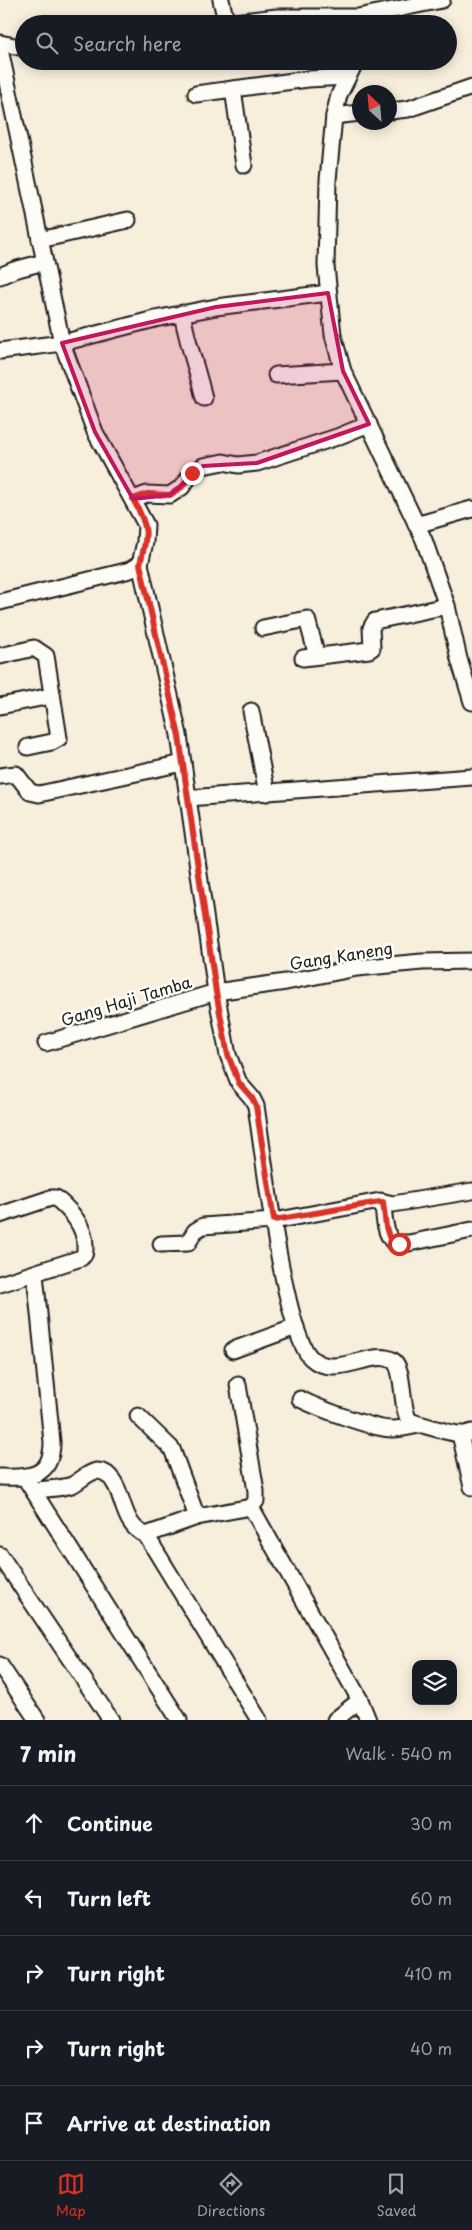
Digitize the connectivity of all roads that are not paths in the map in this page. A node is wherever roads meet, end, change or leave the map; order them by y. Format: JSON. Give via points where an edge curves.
{"nodes":[{"id":1,"x":221,"y":0,"type":"edge"},
{"id":2,"x":442,"y":0,"type":"edge"},
{"id":3,"x":381,"y":7,"type":"edge"},
{"id":4,"x":221,"y":15,"type":"edge"},
{"id":5,"x":368,"y":15,"type":"edge"},
{"id":6,"x":0,"y":43,"type":"edge"},
{"id":7,"x":15,"y":46,"type":"edge"},
{"id":8,"x":0,"y":49,"type":"edge"},
{"id":9,"x":351,"y":70,"type":"edge"},
{"id":10,"x":347,"y":77,"type":"junction"},
{"id":11,"x":472,"y":87,"type":"edge"},
{"id":12,"x":233,"y":89,"type":"junction"},
{"id":13,"x":4,"y":92,"type":"edge"},
{"id":14,"x":196,"y":94,"type":"dead end"},
{"id":15,"x":397,"y":110,"type":"edge"},
{"id":16,"x":352,"y":114,"type":"edge"},
{"id":17,"x":334,"y":116,"type":"junction"},
{"id":18,"x":244,"y":165,"type":"dead end"},
{"id":19,"x":128,"y":220,"type":"dead end"},
{"id":20,"x":40,"y":240,"type":"junction"},
{"id":21,"x":44,"y":262,"type":"junction"},
{"id":22,"x":0,"y":276,"type":"edge"},
{"id":23,"x":328,"y":293,"type":"junction"},
{"id":24,"x":182,"y":313,"type":"junction"},
{"id":25,"x":62,"y":343,"type":"junction"},
{"id":26,"x":0,"y":351,"type":"edge"},
{"id":27,"x":343,"y":371,"type":"junction"},
{"id":28,"x":276,"y":375,"type":"dead end"},
{"id":29,"x":204,"y":398,"type":"dead end"},
{"id":30,"x":369,"y":424,"type":"junction"},
{"id":31,"x":133,"y":499,"type":"junction"},
{"id":32,"x":472,"y":509,"type":"edge"},
{"id":33,"x":416,"y":525,"type":"junction"},
{"id":34,"x":140,"y":564,"type":"junction"},
{"id":35,"x":0,"y":602,"type":"edge"},
{"id":36,"x":447,"y":606,"type":"junction"},
{"id":37,"x":263,"y":628,"type":"dead end"},
{"id":38,"x":0,"y":656,"type":"edge"},
{"id":39,"x":465,"y":658,"type":"edge"},
{"id":40,"x":51,"y":696,"type":"junction"},
{"id":41,"x":472,"y":702,"type":"edge"},
{"id":42,"x":0,"y":706,"type":"edge"},
{"id":43,"x":251,"y":710,"type":"dead end"},
{"id":44,"x":28,"y":747,"type":"dead end"},
{"id":45,"x":183,"y":763,"type":"junction"},
{"id":46,"x":0,"y":776,"type":"edge"},
{"id":47,"x":472,"y":777,"type":"edge"},
{"id":48,"x":267,"y":793,"type":"junction"},
{"id":49,"x":188,"y":798,"type":"junction"},
{"id":50,"x":472,"y":961,"type":"edge"},
{"id":51,"x":216,"y":992,"type":"junction"},
{"id":52,"x":46,"y":1042,"type":"dead end"},
{"id":53,"x":472,"y":1191,"type":"edge"},
{"id":54,"x":383,"y":1202,"type":"junction"},
{"id":55,"x":0,"y":1213,"type":"edge"},
{"id":56,"x":274,"y":1220,"type":"junction"},
{"id":57,"x":472,"y":1230,"type":"edge"},
{"id":58,"x":161,"y":1244,"type":"dead end"},
{"id":59,"x":35,"y":1274,"type":"junction"},
{"id":60,"x":0,"y":1284,"type":"edge"},
{"id":61,"x":296,"y":1327,"type":"junction"},
{"id":62,"x":233,"y":1350,"type":"dead end"},
{"id":63,"x":238,"y":1385,"type":"dead end"},
{"id":64,"x":300,"y":1399,"type":"dead end"},
{"id":65,"x":138,"y":1416,"type":"dead end"},
{"id":66,"x":419,"y":1425,"type":"junction"},
{"id":67,"x":466,"y":1433,"type":"edge"},
{"id":68,"x":0,"y":1477,"type":"edge"},
{"id":69,"x":29,"y":1484,"type":"junction"},
{"id":70,"x":472,"y":1486,"type":"edge"},
{"id":71,"x":251,"y":1507,"type":"junction"},
{"id":72,"x":197,"y":1517,"type":"junction"},
{"id":73,"x":146,"y":1535,"type":"junction"},
{"id":74,"x":0,"y":1555,"type":"edge"},
{"id":75,"x":0,"y":1665,"type":"edge"},
{"id":76,"x":360,"y":1700,"type":"junction"},
{"id":77,"x":37,"y":1720,"type":"edge"},
{"id":78,"x":111,"y":1720,"type":"edge"},
{"id":79,"x":179,"y":1720,"type":"edge"},
{"id":80,"x":259,"y":1720,"type":"edge"},
{"id":81,"x":335,"y":1720,"type":"edge"},
{"id":82,"x":368,"y":1720,"type":"edge"}],
"edges":[{"from":1,"to":4,"type":"street"},
{"from":2,"to":3,"type":"street"},
{"from":3,"to":5,"type":"street"},
{"from":6,"to":7,"type":"street"},
{"from":8,"to":13,"type":"street"},
{"from":9,"to":10,"type":"street"},
{"from":10,"to":12,"type":"street"},
{"from":10,"to":17,"type":"street"},
{"from":11,"to":15,"type":"street"},
{"from":12,"to":14,"type":"street"},
{"from":12,"to":18,"type":"street"},
{"from":13,"to":20,"type":"street"},
{"from":16,"to":17,"type":"street"},
{"from":17,"to":23,"type":"street","via":[[328,180]]},
{"from":19,"to":20,"type":"street"},
{"from":20,"to":21,"type":"street"},
{"from":21,"to":22,"type":"street"},
{"from":21,"to":25,"type":"street"},
{"from":23,"to":24,"type":"street"},
{"from":23,"to":27,"type":"street","via":[[333,336]]},
{"from":24,"to":25,"type":"street"},
{"from":24,"to":29,"type":"street"},
{"from":25,"to":26,"type":"street"},
{"from":25,"to":31,"type":"street","via":[[96,432]]},
{"from":27,"to":28,"type":"street"},
{"from":27,"to":30,"type":"street"},
{"from":30,"to":31,"type":"street","via":[[257,463],[238,465],[223,462],[204,466],[170,495],[147,494]]},
{"from":30,"to":33,"type":"street"},
{"from":31,"to":34,"type":"street","via":[[146,525],[146,542]]},
{"from":32,"to":33,"type":"street"},
{"from":33,"to":36,"type":"street"},
{"from":34,"to":35,"type":"street","via":[[122,572]]},
{"from":34,"to":45,"type":"street"},
{"from":36,"to":37,"type":"street","via":[[375,621],[371,628],[372,648],[369,650],[310,657],[307,619]]},
{"from":36,"to":39,"type":"street"},
{"from":38,"to":40,"type":"street","via":[[34,648],[40,650],[46,656]]},
{"from":39,"to":41,"type":"street"},
{"from":40,"to":42,"type":"street"},
{"from":40,"to":44,"type":"street","via":[[59,738]]},
{"from":43,"to":48,"type":"street"},
{"from":45,"to":46,"type":"street","via":[[39,794],[30,792],[16,774]]},
{"from":45,"to":49,"type":"street"},
{"from":47,"to":48,"type":"street"},
{"from":48,"to":49,"type":"street"},
{"from":49,"to":51,"type":"street"},
{"from":50,"to":51,"type":"street","name":"Gang Kaneng","via":[[357,968]]},
{"from":51,"to":52,"type":"street","name":"Gang Haji Tamba"},
{"from":51,"to":56,"type":"street","via":[[228,1055],[239,1083],[256,1106]]},
{"from":53,"to":54,"type":"street","via":[[393,1204]]},
{"from":54,"to":56,"type":"street"},
{"from":54,"to":57,"type":"street","via":[[386,1227],[394,1243]]},
{"from":55,"to":59,"type":"street","via":[[51,1198],[60,1202],[80,1224],[85,1242],[84,1256]]},
{"from":56,"to":58,"type":"street","via":[[203,1226],[188,1243]]},
{"from":56,"to":61,"type":"street"},
{"from":59,"to":60,"type":"street"},
{"from":59,"to":69,"type":"street","via":[[52,1450],[47,1465]]},
{"from":61,"to":62,"type":"street"},
{"from":61,"to":66,"type":"street","via":[[304,1350],[320,1364],[335,1366],[375,1359],[394,1361],[399,1370],[406,1416]]},
{"from":63,"to":71,"type":"street","via":[[256,1491],[256,1501]]},
{"from":64,"to":66,"type":"street","via":[[384,1428]]},
{"from":65,"to":72,"type":"street","via":[[172,1449]]},
{"from":66,"to":67,"type":"street"},
{"from":67,"to":70,"type":"street"},
{"from":68,"to":69,"type":"street"},
{"from":69,"to":73,"type":"street","via":[[71,1485],[95,1471],[103,1472],[114,1483],[131,1523]]},
{"from":69,"to":79,"type":"street"},
{"from":71,"to":72,"type":"street"},
{"from":71,"to":76,"type":"street"},
{"from":72,"to":73,"type":"street"},
{"from":73,"to":80,"type":"street"},
{"from":74,"to":78,"type":"street"},
{"from":75,"to":77,"type":"street"},
{"from":76,"to":81,"type":"street"},
{"from":76,"to":82,"type":"street"}]}
